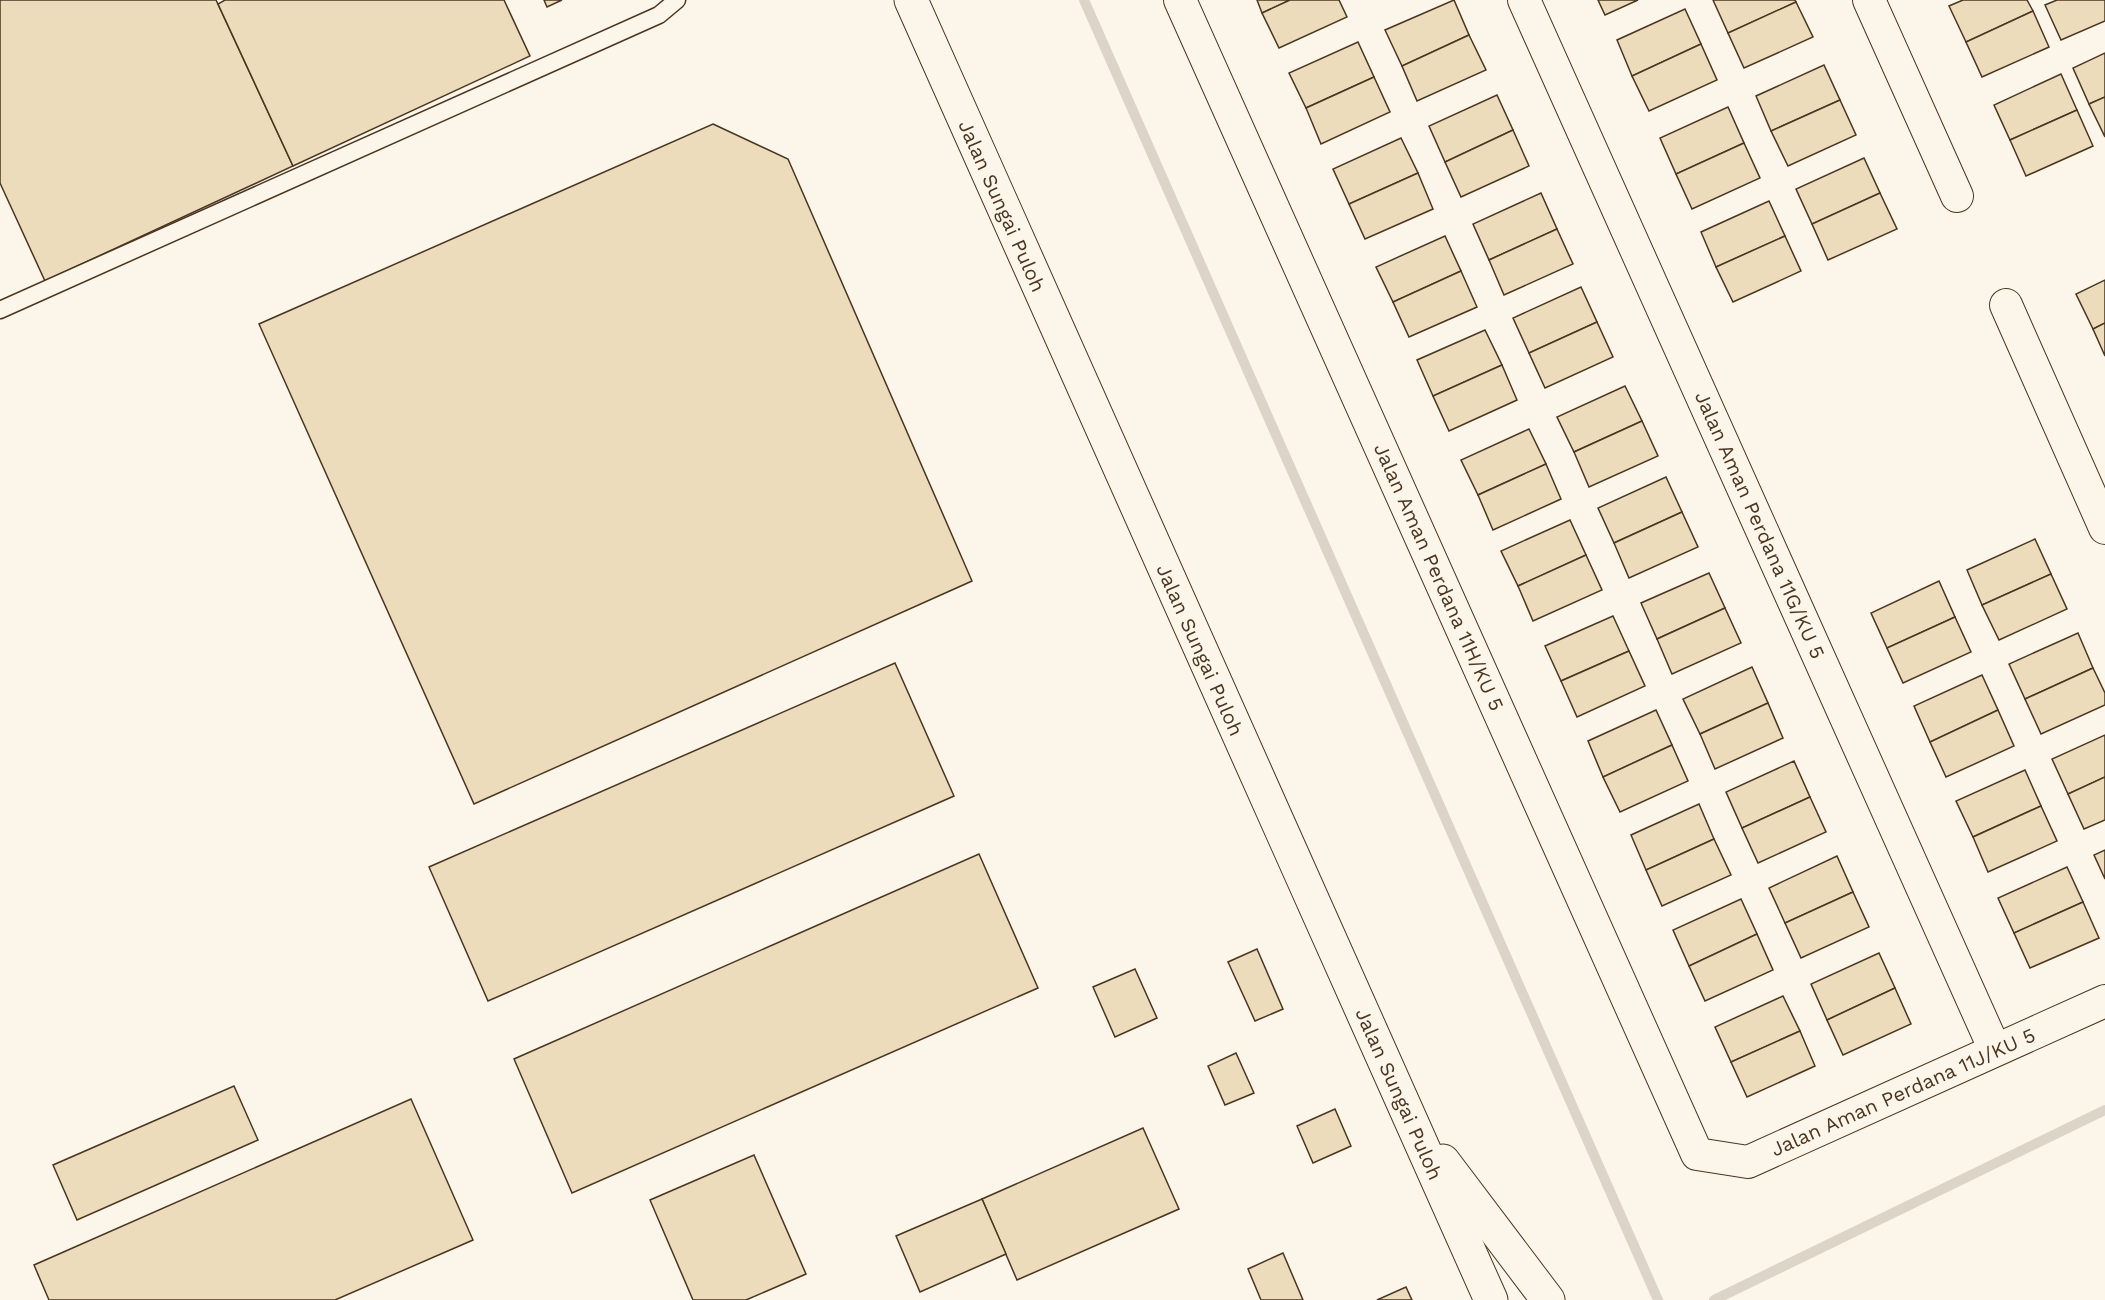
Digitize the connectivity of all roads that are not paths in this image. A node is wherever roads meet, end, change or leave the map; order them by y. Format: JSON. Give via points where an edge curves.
{"nodes":[{"id":1,"x":677,"y":0,"type":"edge"},
{"id":2,"x":911,"y":0,"type":"edge"},
{"id":3,"x":1180,"y":0,"type":"edge"},
{"id":4,"x":1524,"y":0,"type":"edge"},
{"id":5,"x":1869,"y":0,"type":"edge"},
{"id":6,"x":1957,"y":196,"type":"dead end"},
{"id":7,"x":2006,"y":305,"type":"dead end"},
{"id":8,"x":0,"y":310,"type":"edge"},
{"id":9,"x":2105,"y":528,"type":"edge"},
{"id":10,"x":2105,"y":1001,"type":"edge"},
{"id":11,"x":1995,"y":1050,"type":"junction"},
{"id":12,"x":1408,"y":1114,"type":"junction"},
{"id":13,"x":1697,"y":1154,"type":"joint"},
{"id":14,"x":1491,"y":1300,"type":"edge"},
{"id":15,"x":1548,"y":1300,"type":"edge"}],
"edges":[{"from":1,"to":8,"type":"lane","via":[[659,15]]},
{"from":2,"to":12,"type":"street","name":"Jalan Sungai Puloh"},
{"from":3,"to":13,"type":"street","name":"Jalan Aman Perdana 11H/KU 5"},
{"from":4,"to":11,"type":"street","name":"Jalan Aman Perdana 11G/KU 5"},
{"from":5,"to":6,"type":"street"},
{"from":7,"to":9,"type":"street"},
{"from":10,"to":11,"type":"street","name":"Jalan Aman Perdana 11J/KU 5"},
{"from":11,"to":13,"type":"street","name":"Jalan Aman Perdana 11J/KU 5","via":[[1748,1162]]},
{"from":12,"to":14,"type":"street","name":"Jalan Sungai Puloh"},
{"from":12,"to":15,"type":"street"}]}
